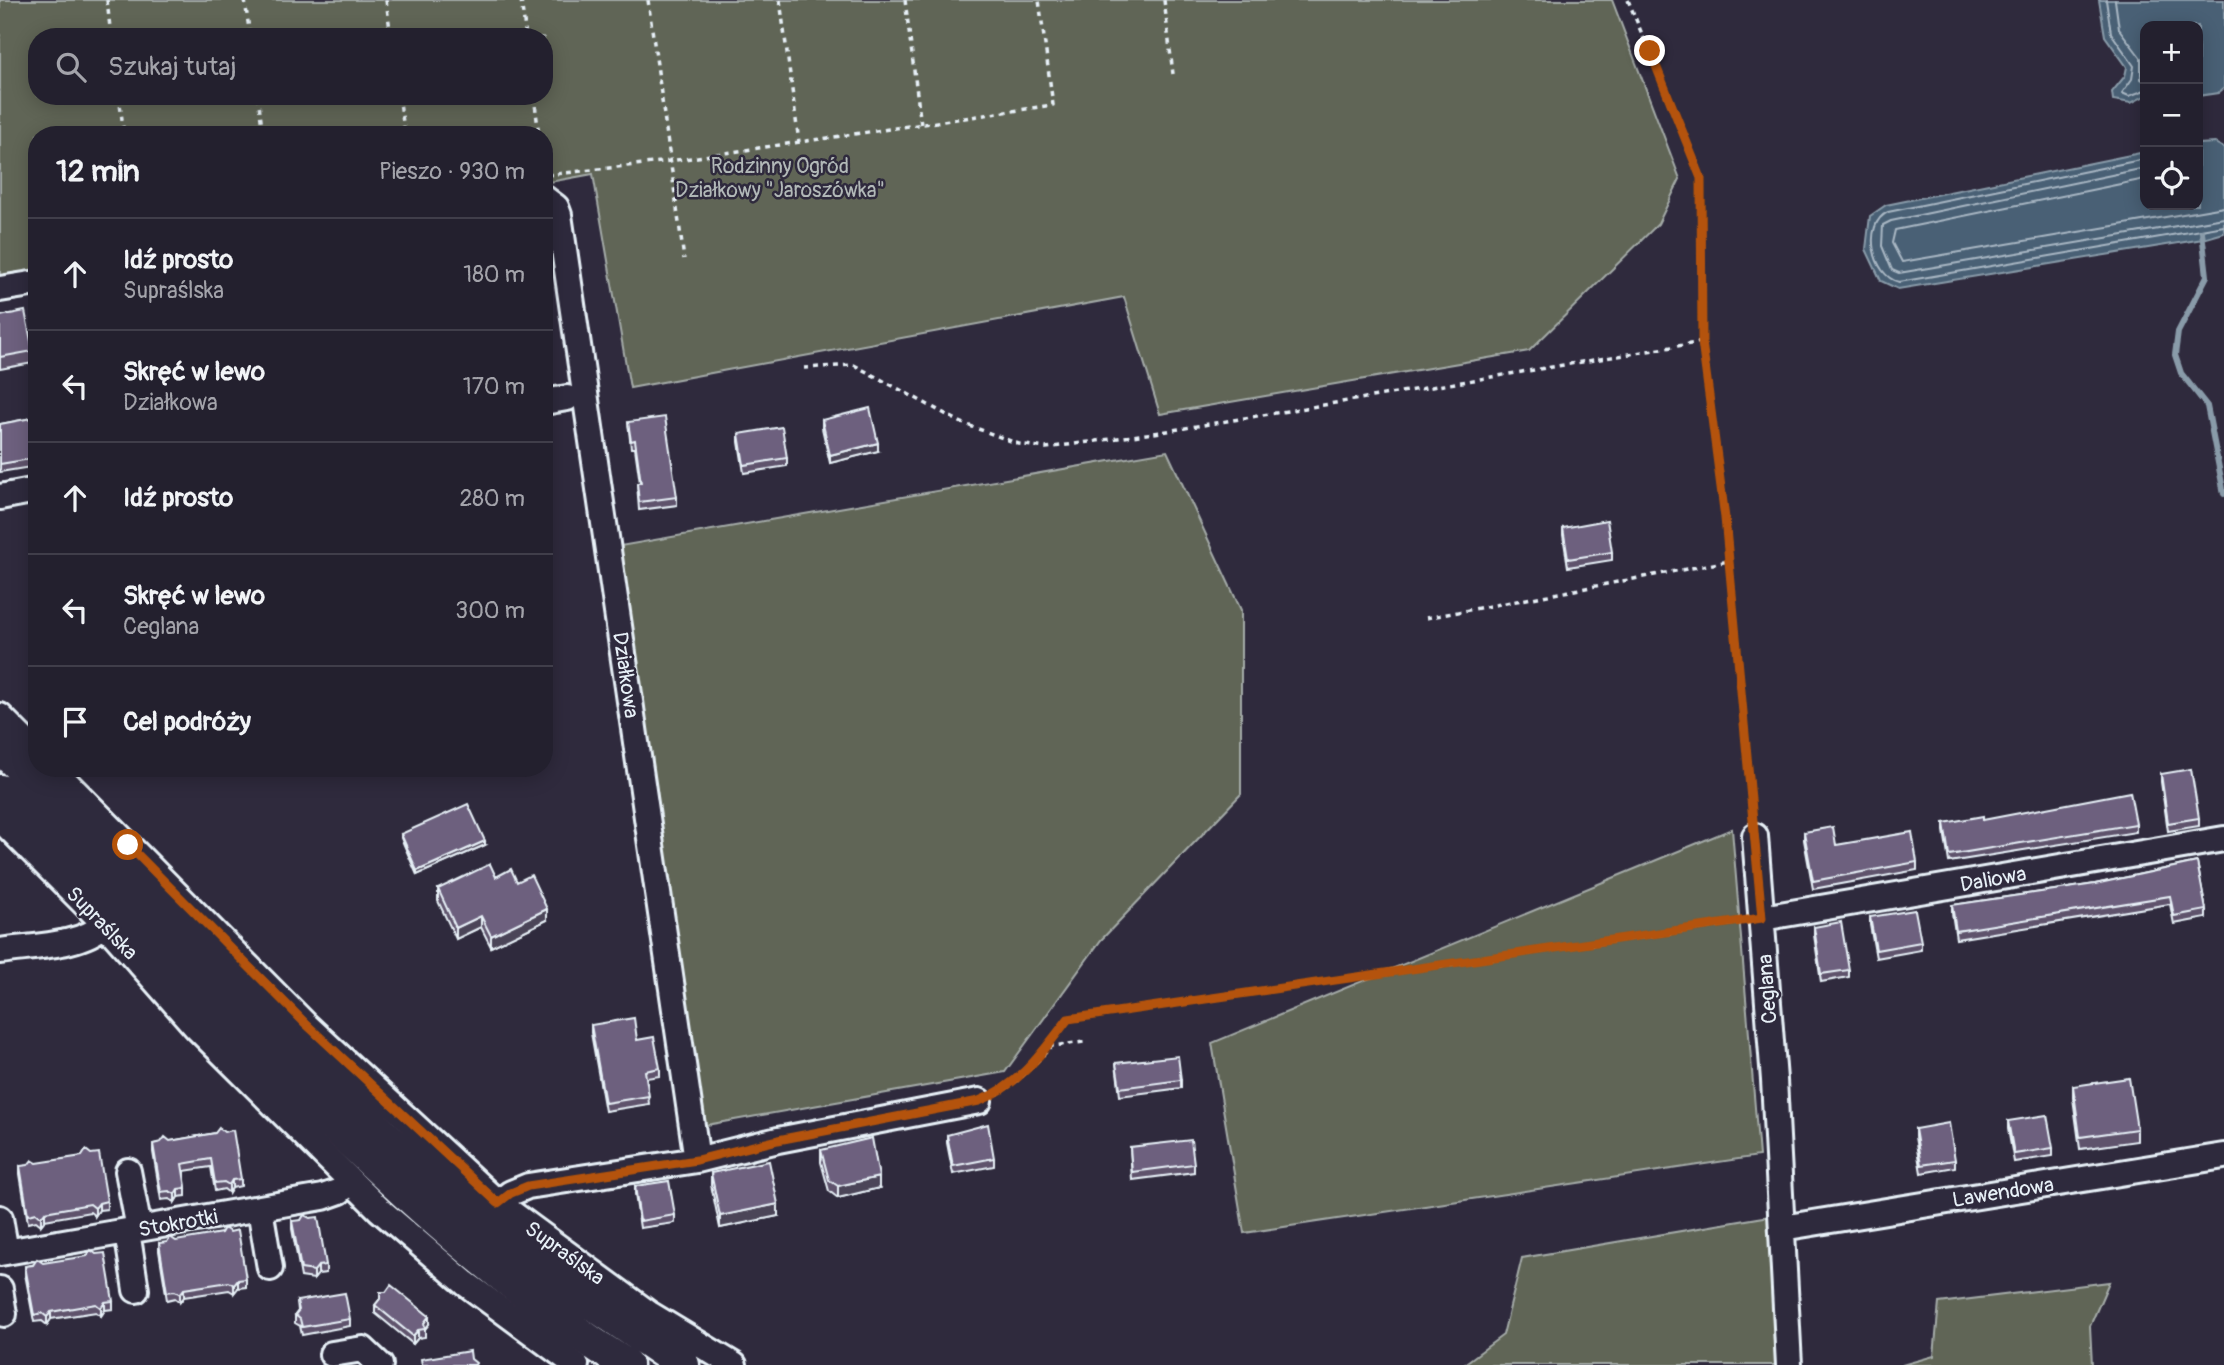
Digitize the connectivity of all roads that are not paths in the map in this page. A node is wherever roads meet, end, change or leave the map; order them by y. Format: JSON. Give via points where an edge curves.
{"nodes":[{"id":1,"x":553,"y":205,"type":"edge"},
{"id":2,"x":28,"y":284,"type":"edge"},
{"id":3,"x":0,"y":289,"type":"edge"},
{"id":4,"x":28,"y":492,"type":"edge"},
{"id":5,"x":0,"y":497,"type":"edge"},
{"id":6,"x":0,"y":716,"type":"edge"},
{"id":7,"x":28,"y":744,"type":"edge"},
{"id":8,"x":0,"y":747,"type":"edge"},
{"id":9,"x":28,"y":775,"type":"edge"},
{"id":10,"x":30,"y":777,"type":"edge"},
{"id":11,"x":61,"y":777,"type":"edge"},
{"id":12,"x":0,"y":791,"type":"edge"},
{"id":13,"x":0,"y":819,"type":"edge"},
{"id":14,"x":1755,"y":836,"type":"road end"},
{"id":15,"x":2224,"y":839,"type":"edge"},
{"id":16,"x":1762,"y":918,"type":"junction"},
{"id":17,"x":104,"y":924,"type":"junction"},
{"id":18,"x":0,"y":951,"type":"edge"},
{"id":19,"x":979,"y":1101,"type":"road end"},
{"id":20,"x":2224,"y":1156,"type":"edge"},
{"id":21,"x":697,"y":1160,"type":"junction"},
{"id":22,"x":128,"y":1171,"type":"dead end"},
{"id":23,"x":350,"y":1181,"type":"junction"},
{"id":24,"x":498,"y":1203,"type":"junction"},
{"id":25,"x":260,"y":1209,"type":"junction"},
{"id":26,"x":0,"y":1218,"type":"edge"},
{"id":27,"x":1782,"y":1228,"type":"junction"},
{"id":28,"x":133,"y":1230,"type":"junction"},
{"id":29,"x":3,"y":1253,"type":"edge"},
{"id":30,"x":270,"y":1268,"type":"dead end"},
{"id":31,"x":0,"y":1289,"type":"edge"},
{"id":32,"x":136,"y":1290,"type":"dead end"},
{"id":33,"x":4,"y":1314,"type":"dead end"},
{"id":34,"x":332,"y":1354,"type":"dead end"},
{"id":35,"x":380,"y":1365,"type":"edge"},
{"id":36,"x":576,"y":1365,"type":"edge"},
{"id":37,"x":626,"y":1365,"type":"edge"},
{"id":38,"x":683,"y":1365,"type":"edge"},
{"id":39,"x":734,"y":1365,"type":"edge"},
{"id":40,"x":1789,"y":1365,"type":"edge"}],
"edges":[{"from":1,"to":21,"type":"street","name":"Działkowa","via":[[559,215]]},
{"from":2,"to":3,"type":"street"},
{"from":4,"to":5,"type":"street"},
{"from":6,"to":7,"type":"street"},
{"from":8,"to":9,"type":"main road"},
{"from":10,"to":38,"type":"main road","via":[[383,1134],[559,1281]]},
{"from":11,"to":24,"type":"street","name":"Supraślska","via":[[306,1024]]},
{"from":12,"to":37,"type":"main road","via":[[364,1156],[540,1305]]},
{"from":13,"to":17,"type":"street","name":"Supraślska"},
{"from":14,"to":16,"type":"street","name":"Ceglana"},
{"from":15,"to":16,"type":"street","name":"Daliowa"},
{"from":16,"to":27,"type":"street","name":"Ceglana"},
{"from":17,"to":18,"type":"street","via":[[66,940]]},
{"from":17,"to":23,"type":"street","name":"Supraślska","via":[[196,1027]]},
{"from":19,"to":21,"type":"street"},
{"from":20,"to":27,"type":"street","name":"Lawendowa"},
{"from":21,"to":24,"type":"street","via":[[528,1186]]},
{"from":22,"to":28,"type":"street"},
{"from":23,"to":25,"type":"street","name":"Stokrotki","via":[[340,1191],[323,1197]]},
{"from":23,"to":36,"type":"street","name":"Supraślska","via":[[465,1283]]},
{"from":24,"to":39,"type":"street","name":"Supraślska","via":[[648,1313]]},
{"from":25,"to":28,"type":"street","name":"Stokrotki"},
{"from":25,"to":30,"type":"street"},
{"from":26,"to":29,"type":"street"},
{"from":27,"to":40,"type":"street","name":"Ceglana"},
{"from":28,"to":29,"type":"street","name":"Stokrotki"},
{"from":28,"to":32,"type":"street"},
{"from":31,"to":33,"type":"street"},
{"from":34,"to":35,"type":"street","via":[[363,1349]]}]}
